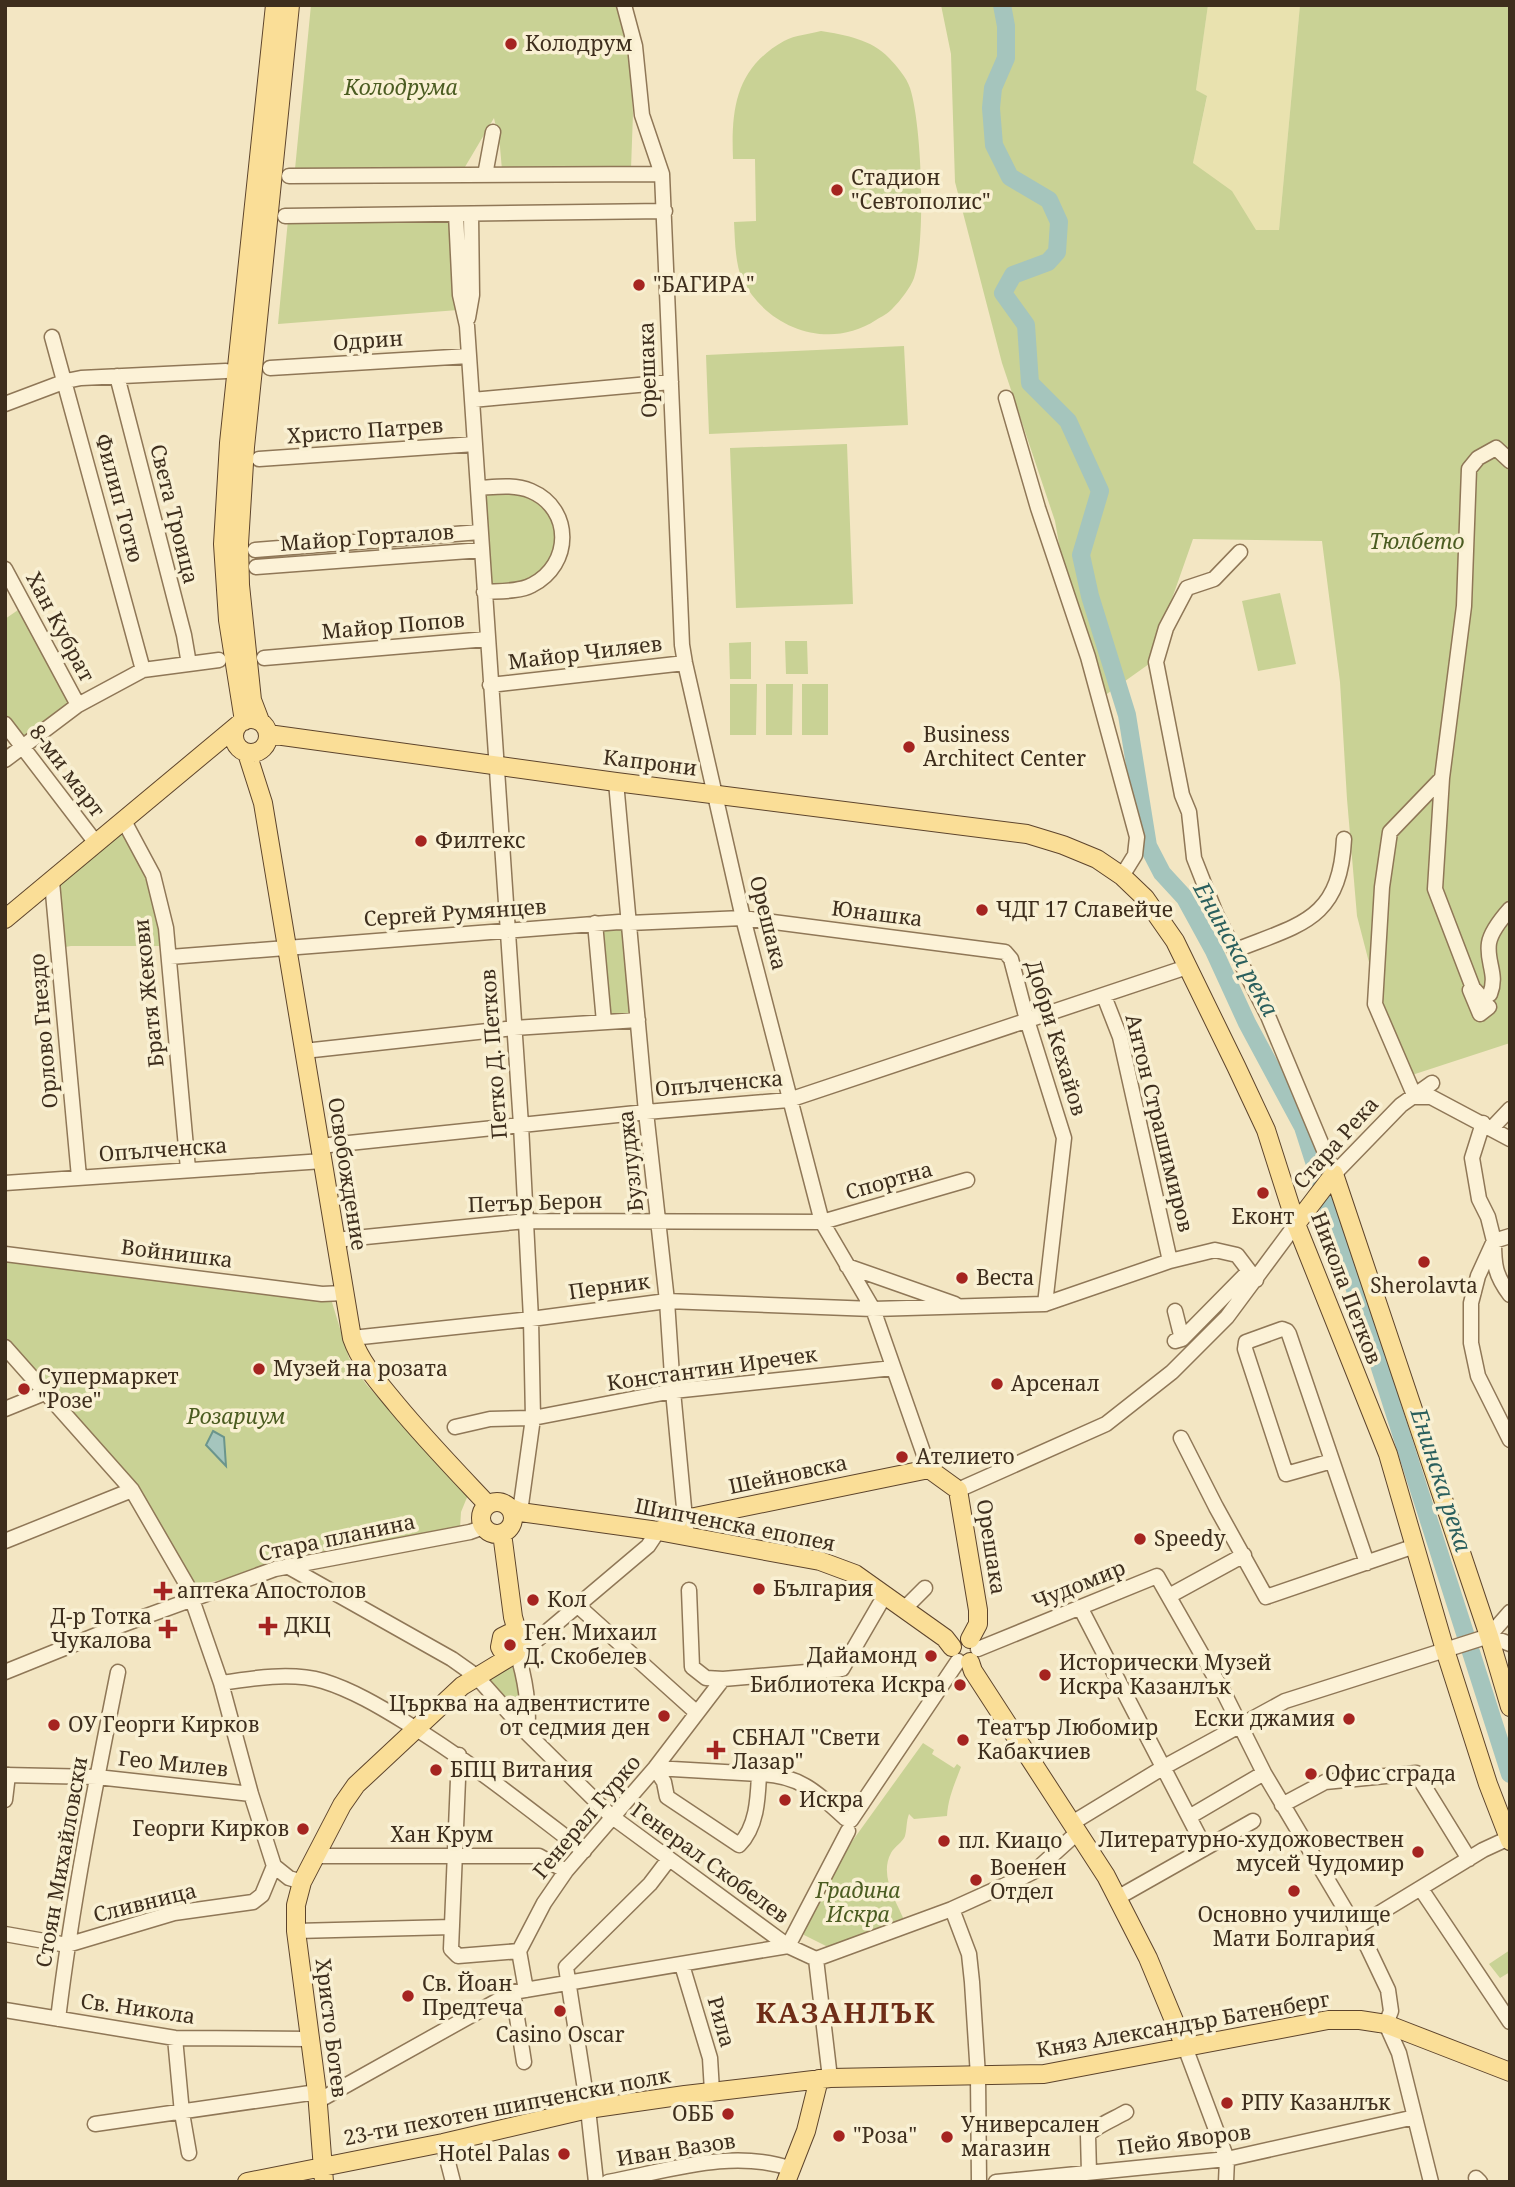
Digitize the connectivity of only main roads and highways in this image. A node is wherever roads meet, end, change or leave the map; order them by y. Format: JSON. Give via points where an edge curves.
{"nodes":[{"id":1,"x":275,"y":5,"type":"edge"},
{"id":2,"x":290,"y":5,"type":"edge"},
{"id":3,"x":251,"y":736,"type":"junction"},
{"id":4,"x":194,"y":762,"type":"junction"},
{"id":5,"x":1027,"y":834,"type":"joint"},
{"id":6,"x":5,"y":919,"type":"edge"},
{"id":7,"x":1332,"y":1178,"type":"joint"},
{"id":8,"x":1301,"y":1217,"type":"junction"},
{"id":9,"x":929,"y":1469,"type":"joint"},
{"id":10,"x":488,"y":1506,"type":"junction"},
{"id":11,"x":511,"y":1520,"type":"junction"},
{"id":12,"x":686,"y":1528,"type":"junction"},
{"id":13,"x":659,"y":1531,"type":"joint"},
{"id":14,"x":966,"y":1651,"type":"junction"},
{"id":15,"x":1510,"y":1707,"type":"edge"},
{"id":16,"x":1509,"y":1839,"type":"edge"},
{"id":17,"x":1386,"y":2024,"type":"junction"},
{"id":18,"x":1185,"y":2047,"type":"junction"},
{"id":19,"x":1510,"y":2072,"type":"edge"},
{"id":20,"x":825,"y":2078,"type":"junction"},
{"id":21,"x":1510,"y":2083,"type":"edge"},
{"id":22,"x":324,"y":2174,"type":"edge"},
{"id":23,"x":789,"y":2176,"type":"edge"},
{"id":24,"x":247,"y":2182,"type":"edge"}],
"edges":[{"from":1,"to":3,"type":"main road","via":[[229,443],[223,544],[228,620]]},
{"from":2,"to":3,"type":"main road","via":[[239,544]]},
{"from":3,"to":4,"type":"main road"},
{"from":3,"to":4,"type":"main road","name":"Капрони"},
{"from":3,"to":5,"type":"main road","name":"Капрони"},
{"from":3,"to":10,"type":"main road","name":"Освобождение","via":[[352,1338],[376,1380]]},
{"from":4,"to":6,"type":"main road"},
{"from":5,"to":8,"type":"main road","name":"Никола Петков","via":[[1097,859],[1145,898],[1175,941],[1266,1130]]},
{"from":7,"to":8,"type":"main road","name":"Стара Река"},
{"from":7,"to":15,"type":"main road","name":"Никола Петков"},
{"from":8,"to":16,"type":"main road","name":"Никола Петков","via":[[1388,1454],[1488,1784]]},
{"from":9,"to":12,"type":"main road","name":"Шейновска"},
{"from":9,"to":14,"type":"main road","name":"Орешака","via":[[958,1490],[978,1610],[978,1624]]},
{"from":10,"to":11,"type":"main road","via":[[501,1503]]},
{"from":10,"to":11,"type":"main road","via":[[481,1518],[492,1533]]},
{"from":11,"to":13,"type":"main road","name":"Шипченска епопея","via":[[568,1518]]},
{"from":11,"to":22,"type":"main road","name":"Христо Ботев","via":[[513,1644],[356,1785],[304,1877],[296,1905],[296,1931]]},
{"from":12,"to":13,"type":"main road","name":"Шейновска"},
{"from":12,"to":14,"type":"main road","name":"Шипченска епопея","via":[[855,1574]]},
{"from":14,"to":18,"type":"main road","name":"Шипченска епопея","via":[[974,1671],[1106,1876]]},
{"from":17,"to":18,"type":"main road","name":"Княз Александър Батенберг","via":[[1328,2020]]},
{"from":17,"to":19,"type":"main road","name":"Княз Александър Батенберг"},
{"from":17,"to":21,"type":"main road","name":"Княз Александър Батенберг","via":[[1418,2045]]},
{"from":18,"to":20,"type":"main road","name":"Княз Александър Батенберг","via":[[1044,2074]]},
{"from":20,"to":22,"type":"main road","name":"23-ти пехотен шипченски полк","via":[[588,2109]]},
{"from":20,"to":23,"type":"main road"},
{"from":22,"to":24,"type":"main road","name":"23-ти пехотен шипченски полк"}]}
